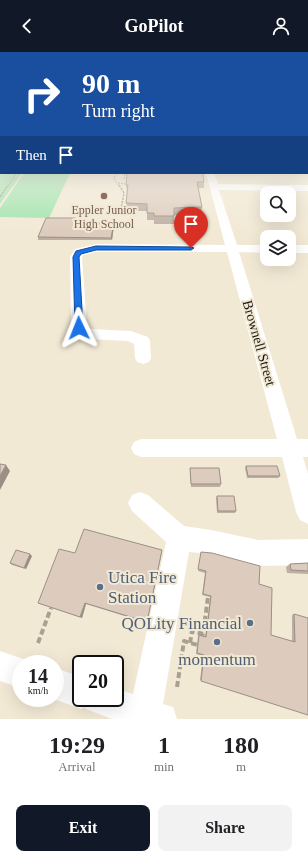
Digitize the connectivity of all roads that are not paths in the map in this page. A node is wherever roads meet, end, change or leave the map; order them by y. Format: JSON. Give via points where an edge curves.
{"nodes":[{"id":1,"x":210,"y":174,"type":"edge"},
{"id":2,"x":301,"y":178,"type":"dead end"},
{"id":3,"x":214,"y":187,"type":"junction"},
{"id":4,"x":308,"y":188,"type":"edge"},
{"id":5,"x":232,"y":248,"type":"junction"},
{"id":6,"x":260,"y":249,"type":"edge"},
{"id":7,"x":296,"y":249,"type":"edge"},
{"id":8,"x":308,"y":249,"type":"edge"},
{"id":9,"x":143,"y":358,"type":"dead end"},
{"id":10,"x":298,"y":447,"type":"edge"},
{"id":11,"x":141,"y":448,"type":"dead end"},
{"id":12,"x":140,"y":503,"type":"dead end"},
{"id":13,"x":308,"y":512,"type":"edge"},
{"id":14,"x":179,"y":538,"type":"junction"},
{"id":15,"x":308,"y":552,"type":"edge"},
{"id":16,"x":0,"y":666,"type":"edge"},
{"id":17,"x":12,"y":670,"type":"edge"},
{"id":18,"x":124,"y":707,"type":"edge"},
{"id":19,"x":153,"y":716,"type":"edge"}],
"edges":[{"from":1,"to":3,"type":"street","name":"Brownell Street"},
{"from":2,"to":4,"type":"street"},
{"from":3,"to":4,"type":"street"},
{"from":3,"to":5,"type":"street","name":"Brownell Street"},
{"from":5,"to":6,"type":"street"},
{"from":5,"to":9,"type":"street","via":[[96,248],[78,252],[76,257],[79,328],[87,334],[127,335],[138,338],[142,341]]},
{"from":5,"to":10,"type":"street","name":"Brownell Street"},
{"from":7,"to":8,"type":"street"},
{"from":10,"to":11,"type":"street"},
{"from":10,"to":13,"type":"street","name":"Brownell Street"},
{"from":12,"to":14,"type":"street"},
{"from":14,"to":15,"type":"street","via":[[258,552]]},
{"from":14,"to":19,"type":"street"},
{"from":16,"to":17,"type":"street"},
{"from":18,"to":19,"type":"street"}]}
